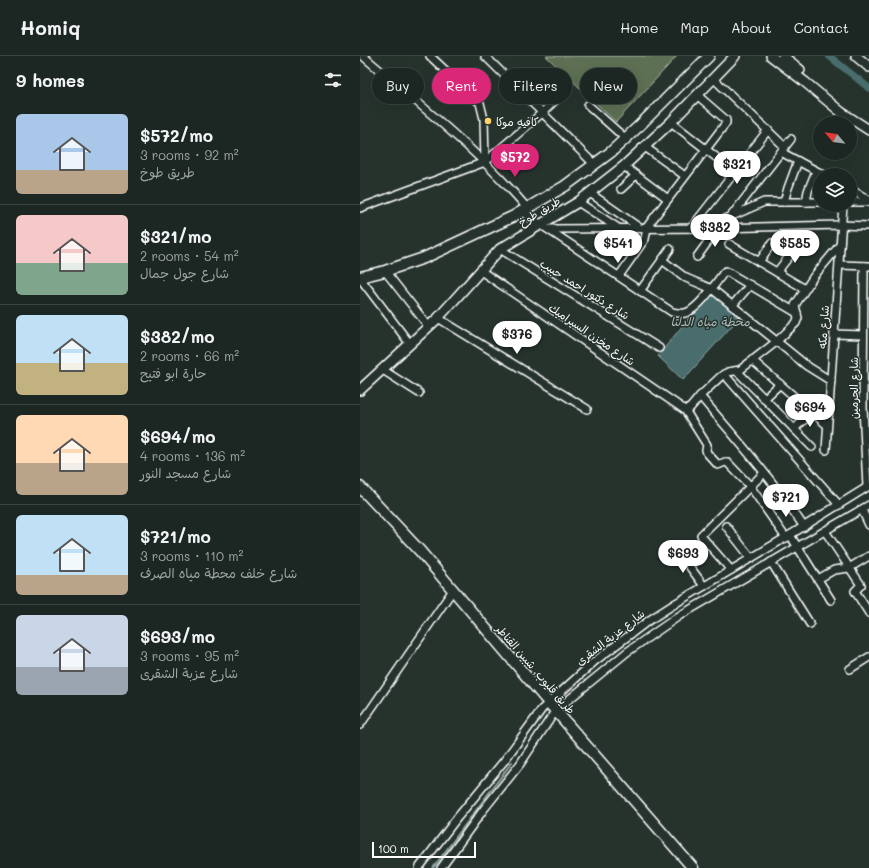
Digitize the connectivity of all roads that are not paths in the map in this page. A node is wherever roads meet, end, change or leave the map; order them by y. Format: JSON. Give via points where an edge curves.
{"nodes":[{"id":1,"x":363,"y":56,"type":"edge"},
{"id":2,"x":430,"y":56,"type":"edge"},
{"id":3,"x":485,"y":56,"type":"edge"},
{"id":4,"x":709,"y":56,"type":"edge"},
{"id":5,"x":735,"y":56,"type":"edge"},
{"id":6,"x":772,"y":56,"type":"edge"},
{"id":7,"x":783,"y":56,"type":"edge"},
{"id":8,"x":856,"y":56,"type":"edge"},
{"id":9,"x":869,"y":67,"type":"edge"},
{"id":10,"x":713,"y":78,"type":"junction"},
{"id":11,"x":697,"y":95,"type":"junction"},
{"id":12,"x":551,"y":104,"type":"edge"},
{"id":13,"x":588,"y":105,"type":"dead end"},
{"id":14,"x":542,"y":113,"type":"junction"},
{"id":15,"x":671,"y":122,"type":"junction"},
{"id":16,"x":869,"y":124,"type":"edge"},
{"id":17,"x":768,"y":130,"type":"junction"},
{"id":18,"x":869,"y":130,"type":"edge"},
{"id":19,"x":626,"y":138,"type":"junction"},
{"id":20,"x":791,"y":139,"type":"dead end"},
{"id":21,"x":645,"y":147,"type":"junction"},
{"id":22,"x":705,"y":149,"type":"junction"},
{"id":23,"x":783,"y":149,"type":"junction"},
{"id":24,"x":798,"y":161,"type":"junction"},
{"id":25,"x":485,"y":162,"type":"junction"},
{"id":26,"x":595,"y":165,"type":"junction"},
{"id":27,"x":624,"y":166,"type":"junction"},
{"id":28,"x":813,"y":169,"type":"edge"},
{"id":29,"x":735,"y":172,"type":"junction"},
{"id":30,"x":636,"y":175,"type":"junction"},
{"id":31,"x":685,"y":176,"type":"junction"},
{"id":32,"x":813,"y":178,"type":"edge"},
{"id":33,"x":621,"y":189,"type":"dead end"},
{"id":34,"x":590,"y":193,"type":"junction"},
{"id":35,"x":857,"y":193,"type":"edge"},
{"id":36,"x":668,"y":199,"type":"junction"},
{"id":37,"x":869,"y":201,"type":"edge"},
{"id":38,"x":578,"y":202,"type":"junction"},
{"id":39,"x":784,"y":202,"type":"junction"},
{"id":40,"x":806,"y":202,"type":"junction"},
{"id":41,"x":813,"y":202,"type":"edge"},
{"id":42,"x":857,"y":202,"type":"edge"},
{"id":43,"x":360,"y":208,"type":"edge"},
{"id":44,"x":525,"y":210,"type":"junction"},
{"id":45,"x":842,"y":212,"type":"edge"},
{"id":46,"x":731,"y":216,"type":"junction"},
{"id":47,"x":841,"y":225,"type":"junction"},
{"id":48,"x":545,"y":226,"type":"junction"},
{"id":49,"x":869,"y":226,"type":"edge"},
{"id":50,"x":618,"y":228,"type":"junction"},
{"id":51,"x":645,"y":228,"type":"junction"},
{"id":52,"x":691,"y":228,"type":"junction"},
{"id":53,"x":705,"y":228,"type":"junction"},
{"id":54,"x":718,"y":228,"type":"junction"},
{"id":55,"x":772,"y":243,"type":"dead end"},
{"id":56,"x":728,"y":244,"type":"dead end"},
{"id":57,"x":798,"y":245,"type":"dead end"},
{"id":58,"x":840,"y":245,"type":"junction"},
{"id":59,"x":500,"y":249,"type":"junction"},
{"id":60,"x":670,"y":249,"type":"dead end"},
{"id":61,"x":697,"y":257,"type":"dead end"},
{"id":62,"x":662,"y":260,"type":"junction"},
{"id":63,"x":759,"y":262,"type":"junction"},
{"id":64,"x":839,"y":265,"type":"junction"},
{"id":65,"x":866,"y":266,"type":"edge"},
{"id":66,"x":385,"y":271,"type":"junction"},
{"id":67,"x":481,"y":271,"type":"junction"},
{"id":68,"x":777,"y":272,"type":"junction"},
{"id":69,"x":618,"y":276,"type":"junction"},
{"id":70,"x":360,"y":277,"type":"edge"},
{"id":71,"x":750,"y":285,"type":"junction"},
{"id":72,"x":712,"y":289,"type":"junction"},
{"id":73,"x":805,"y":289,"type":"junction"},
{"id":74,"x":640,"y":291,"type":"junction"},
{"id":75,"x":732,"y":306,"type":"junction"},
{"id":76,"x":797,"y":313,"type":"junction"},
{"id":77,"x":438,"y":318,"type":"junction"},
{"id":78,"x":429,"y":327,"type":"junction"},
{"id":79,"x":834,"y":334,"type":"junction"},
{"id":80,"x":864,"y":335,"type":"junction"},
{"id":81,"x":776,"y":342,"type":"junction"},
{"id":82,"x":410,"y":344,"type":"junction"},
{"id":83,"x":659,"y":348,"type":"dead end"},
{"id":84,"x":752,"y":360,"type":"junction"},
{"id":85,"x":383,"y":370,"type":"junction"},
{"id":86,"x":737,"y":371,"type":"junction"},
{"id":87,"x":724,"y":374,"type":"junction"},
{"id":88,"x":830,"y":381,"type":"junction"},
{"id":89,"x":780,"y":384,"type":"junction"},
{"id":90,"x":360,"y":390,"type":"edge"},
{"id":91,"x":420,"y":393,"type":"dead end"},
{"id":92,"x":700,"y":396,"type":"junction"},
{"id":93,"x":764,"y":399,"type":"junction"},
{"id":94,"x":587,"y":409,"type":"dead end"},
{"id":95,"x":688,"y":409,"type":"junction"},
{"id":96,"x":813,"y":412,"type":"junction"},
{"id":97,"x":827,"y":425,"type":"junction"},
{"id":98,"x":794,"y":429,"type":"junction"},
{"id":99,"x":812,"y":447,"type":"dead end"},
{"id":100,"x":826,"y":450,"type":"dead end"},
{"id":101,"x":764,"y":473,"type":"junction"},
{"id":102,"x":750,"y":486,"type":"junction"},
{"id":103,"x":868,"y":486,"type":"edge"},
{"id":104,"x":360,"y":487,"type":"edge"},
{"id":105,"x":839,"y":505,"type":"junction"},
{"id":106,"x":869,"y":505,"type":"edge"},
{"id":107,"x":862,"y":510,"type":"junction"},
{"id":108,"x":869,"y":525,"type":"edge"},
{"id":109,"x":726,"y":526,"type":"dead end"},
{"id":110,"x":804,"y":527,"type":"junction"},
{"id":111,"x":825,"y":531,"type":"junction"},
{"id":112,"x":788,"y":536,"type":"junction"},
{"id":113,"x":798,"y":547,"type":"junction"},
{"id":114,"x":678,"y":551,"type":"dead end"},
{"id":115,"x":869,"y":556,"type":"edge"},
{"id":116,"x":751,"y":558,"type":"junction"},
{"id":117,"x":771,"y":562,"type":"junction"},
{"id":118,"x":849,"y":568,"type":"junction"},
{"id":119,"x":730,"y":570,"type":"junction"},
{"id":120,"x":818,"y":579,"type":"junction"},
{"id":121,"x":704,"y":586,"type":"junction"},
{"id":122,"x":453,"y":590,"type":"junction"},
{"id":123,"x":831,"y":600,"type":"dead end"},
{"id":124,"x":869,"y":614,"type":"edge"},
{"id":125,"x":810,"y":624,"type":"dead end"},
{"id":126,"x":869,"y":657,"type":"edge"},
{"id":127,"x":850,"y":669,"type":"dead end"},
{"id":128,"x":549,"y":702,"type":"junction"},
{"id":129,"x":556,"y":710,"type":"junction"},
{"id":130,"x":360,"y":725,"type":"edge"},
{"id":131,"x":419,"y":868,"type":"edge"},
{"id":132,"x":441,"y":868,"type":"edge"},
{"id":133,"x":693,"y":868,"type":"edge"}],
"edges":[{"from":1,"to":25,"type":"street"},
{"from":2,"to":25,"type":"street","via":[[480,103],[484,119]]},
{"from":3,"to":14,"type":"street"},
{"from":4,"to":19,"type":"main road","name":"طريق طوخ"},
{"from":5,"to":10,"type":"street","name":"طريق طوخ"},
{"from":6,"to":18,"type":"street","via":[[841,112]]},
{"from":7,"to":16,"type":"street","via":[[846,109]]},
{"from":8,"to":9,"type":"street"},
{"from":10,"to":11,"type":"street","name":"طريق طوخ"},
{"from":10,"to":17,"type":"street"},
{"from":11,"to":15,"type":"street","name":"طريق طوخ"},
{"from":11,"to":22,"type":"street","via":[[726,122]]},
{"from":12,"to":14,"type":"street"},
{"from":13,"to":19,"type":"street"},
{"from":14,"to":25,"type":"street"},
{"from":14,"to":26,"type":"street"},
{"from":15,"to":21,"type":"street","name":"طريق طوخ"},
{"from":15,"to":22,"type":"street"},
{"from":17,"to":23,"type":"street"},
{"from":17,"to":29,"type":"street"},
{"from":19,"to":26,"type":"main road","name":"طريق طوخ"},
{"from":20,"to":23,"type":"street"},
{"from":21,"to":27,"type":"street","name":"طريق طوخ"},
{"from":21,"to":31,"type":"street"},
{"from":22,"to":29,"type":"street"},
{"from":22,"to":31,"type":"street"},
{"from":23,"to":24,"type":"street"},
{"from":23,"to":46,"type":"street"},
{"from":24,"to":28,"type":"street"},
{"from":24,"to":39,"type":"street"},
{"from":25,"to":43,"type":"street"},
{"from":25,"to":44,"type":"street","via":[[508,185]]},
{"from":26,"to":44,"type":"main road","name":"طريق طوخ"},
{"from":27,"to":30,"type":"street"},
{"from":27,"to":34,"type":"street","name":"طريق طوخ"},
{"from":29,"to":52,"type":"street"},
{"from":30,"to":33,"type":"street"},
{"from":30,"to":36,"type":"street"},
{"from":31,"to":36,"type":"street"},
{"from":32,"to":40,"type":"street"},
{"from":34,"to":38,"type":"street","name":"طريق طوخ"},
{"from":34,"to":51,"type":"street"},
{"from":35,"to":37,"type":"street"},
{"from":36,"to":51,"type":"street"},
{"from":37,"to":42,"type":"street"},
{"from":38,"to":48,"type":"street","name":"طريق طوخ"},
{"from":38,"to":50,"type":"street"},
{"from":39,"to":40,"type":"street"},
{"from":39,"to":46,"type":"street","via":[[759,203]]},
{"from":40,"to":41,"type":"street"},
{"from":44,"to":48,"type":"street"},
{"from":44,"to":66,"type":"main road","name":"طريق طوخ","via":[[424,258]]},
{"from":45,"to":47,"type":"street","name":"شارع مكه"},
{"from":46,"to":53,"type":"street"},
{"from":47,"to":49,"type":"street"},
{"from":47,"to":54,"type":"street"},
{"from":47,"to":58,"type":"street","name":"شارع مكه"},
{"from":48,"to":50,"type":"street"},
{"from":48,"to":59,"type":"street","name":"طريق طوخ"},
{"from":48,"to":69,"type":"street"},
{"from":50,"to":51,"type":"street"},
{"from":51,"to":52,"type":"street"},
{"from":51,"to":69,"type":"street","via":[[647,234],[642,244]]},
{"from":52,"to":53,"type":"street"},
{"from":53,"to":54,"type":"street"},
{"from":54,"to":61,"type":"street"},
{"from":55,"to":63,"type":"street"},
{"from":56,"to":63,"type":"street"},
{"from":57,"to":68,"type":"street"},
{"from":58,"to":64,"type":"street","name":"شارع مكه"},
{"from":58,"to":73,"type":"street"},
{"from":59,"to":67,"type":"street","name":"طريق طوخ"},
{"from":59,"to":83,"type":"street","name":"شارع دكتور احمد حبيب"},
{"from":60,"to":62,"type":"street"},
{"from":62,"to":72,"type":"street","via":[[686,278]]},
{"from":62,"to":74,"type":"street"},
{"from":63,"to":68,"type":"street"},
{"from":64,"to":65,"type":"street"},
{"from":64,"to":79,"type":"street","name":"شارع مكه"},
{"from":65,"to":80,"type":"street","name":"شارع الحرمين"},
{"from":66,"to":70,"type":"main road","name":"طريق طوخ"},
{"from":66,"to":78,"type":"street"},
{"from":67,"to":77,"type":"street","name":"طريق طوخ"},
{"from":67,"to":95,"type":"street","name":"شارع مخزن السيراميك"},
{"from":68,"to":73,"type":"street"},
{"from":69,"to":74,"type":"street"},
{"from":70,"to":82,"type":"street"},
{"from":71,"to":72,"type":"street","via":[[726,271]]},
{"from":71,"to":75,"type":"street"},
{"from":71,"to":76,"type":"street"},
{"from":72,"to":74,"type":"street","via":[[693,309],[679,314]]},
{"from":72,"to":75,"type":"street"},
{"from":73,"to":76,"type":"street","via":[[796,303]]},
{"from":75,"to":81,"type":"street"},
{"from":76,"to":81,"type":"street","via":[[797,322]]},
{"from":77,"to":78,"type":"street","name":"طريق طوخ"},
{"from":77,"to":94,"type":"street"},
{"from":78,"to":82,"type":"street","name":"طريق طوخ"},
{"from":79,"to":80,"type":"street"},
{"from":79,"to":88,"type":"street","name":"شارع مكه"},
{"from":80,"to":103,"type":"street","name":"شارع الحرمين","via":[[863,408]]},
{"from":81,"to":84,"type":"street"},
{"from":81,"to":88,"type":"street"},
{"from":82,"to":85,"type":"street","name":"طريق طوخ"},
{"from":84,"to":86,"type":"street"},
{"from":84,"to":89,"type":"street"},
{"from":85,"to":90,"type":"street","name":"طريق طوخ"},
{"from":85,"to":91,"type":"street"},
{"from":86,"to":87,"type":"street"},
{"from":86,"to":93,"type":"street"},
{"from":87,"to":92,"type":"street"},
{"from":87,"to":105,"type":"street"},
{"from":88,"to":97,"type":"street","name":"شارع مكه"},
{"from":89,"to":93,"type":"street"},
{"from":89,"to":96,"type":"street"},
{"from":92,"to":95,"type":"street"},
{"from":92,"to":101,"type":"street"},
{"from":93,"to":98,"type":"street"},
{"from":95,"to":102,"type":"street","via":[[707,445],[707,452],[718,465],[728,463]]},
{"from":96,"to":97,"type":"street"},
{"from":96,"to":98,"type":"street"},
{"from":97,"to":100,"type":"street","name":"شارع مكه"},
{"from":98,"to":99,"type":"street"},
{"from":101,"to":102,"type":"street"},
{"from":101,"to":110,"type":"street"},
{"from":102,"to":112,"type":"street"},
{"from":102,"to":119,"type":"street","via":[[701,535]]},
{"from":103,"to":105,"type":"street","name":"شارع عزبة الشقرى"},
{"from":104,"to":122,"type":"main road","name":"طريق قليوب, شبين القناطر"},
{"from":105,"to":110,"type":"street","name":"شارع عزبة الشقرى"},
{"from":106,"to":107,"type":"street","name":"شارع عزبة الشقرى"},
{"from":107,"to":108,"type":"street"},
{"from":107,"to":111,"type":"street","name":"شارع عزبة الشقرى"},
{"from":109,"to":116,"type":"street"},
{"from":110,"to":112,"type":"street","name":"شارع عزبة الشقرى"},
{"from":111,"to":113,"type":"street","name":"شارع عزبة الشقرى"},
{"from":111,"to":118,"type":"street"},
{"from":112,"to":113,"type":"street"},
{"from":112,"to":116,"type":"street","name":"شارع عزبة الشقرى"},
{"from":113,"to":117,"type":"street","name":"شارع عزبة الشقرى"},
{"from":113,"to":120,"type":"street"},
{"from":114,"to":121,"type":"street"},
{"from":115,"to":118,"type":"street"},
{"from":116,"to":119,"type":"street","name":"شارع عزبة الشقرى"},
{"from":117,"to":125,"type":"street"},
{"from":117,"to":129,"type":"street","name":"شارع عزبة الشقرى","via":[[706,599],[653,634],[602,671]]},
{"from":118,"to":120,"type":"street","via":[[834,570]]},
{"from":118,"to":124,"type":"street","via":[[861,585],[855,590]]},
{"from":119,"to":121,"type":"street","name":"شارع عزبة الشقرى"},
{"from":120,"to":123,"type":"street"},
{"from":121,"to":128,"type":"street","name":"شارع عزبة الشقرى","via":[[621,640]]},
{"from":122,"to":128,"type":"main road","name":"طريق قليوب, شبين القناطر"},
{"from":122,"to":130,"type":"street"},
{"from":126,"to":127,"type":"street"},
{"from":128,"to":129,"type":"main road","name":"طريق قليوب, شبين القناطر"},
{"from":128,"to":131,"type":"street","name":"شارع عزبة الشقرى"},
{"from":129,"to":132,"type":"street","name":"شارع عزبة الشقرى","via":[[520,764]]},
{"from":129,"to":133,"type":"main road","name":"طريق قليوب, شبين القناطر"}]}
